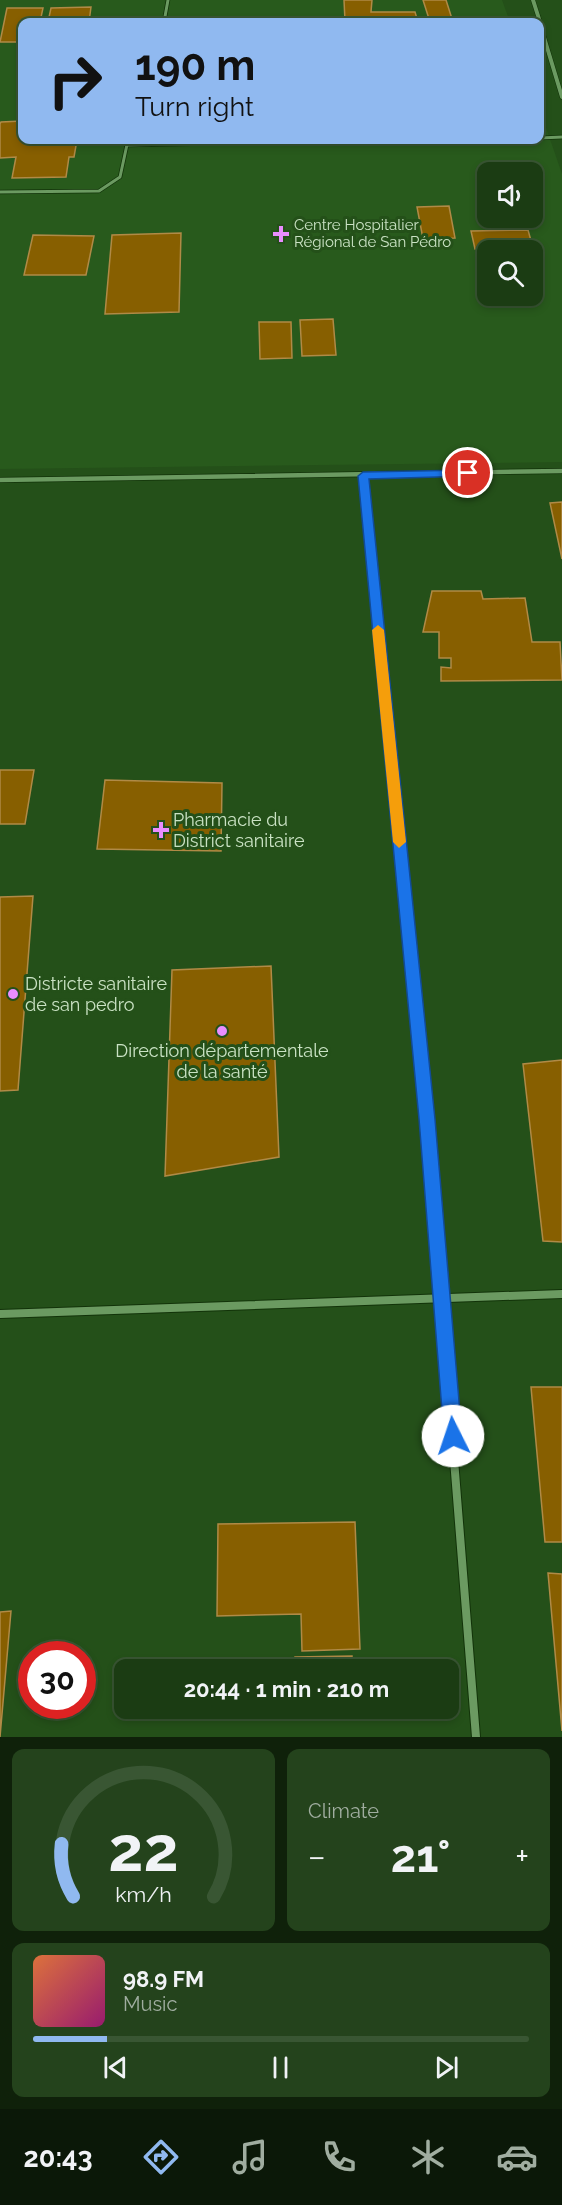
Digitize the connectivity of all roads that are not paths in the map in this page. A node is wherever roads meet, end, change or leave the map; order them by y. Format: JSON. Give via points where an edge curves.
{"nodes":[{"id":1,"x":168,"y":0,"type":"edge"},
{"id":2,"x":533,"y":0,"type":"edge"},
{"id":3,"x":165,"y":18,"type":"edge"},
{"id":4,"x":538,"y":18,"type":"edge"},
{"id":5,"x":544,"y":36,"type":"edge"},
{"id":6,"x":562,"y":97,"type":"edge"},
{"id":7,"x":544,"y":138,"type":"edge"},
{"id":8,"x":562,"y":138,"type":"edge"},
{"id":9,"x":179,"y":144,"type":"edge"},
{"id":10,"x":126,"y":145,"type":"joint"},
{"id":11,"x":0,"y":192,"type":"edge"},
{"id":12,"x":562,"y":471,"type":"edge"},
{"id":13,"x":363,"y":476,"type":"junction"},
{"id":14,"x":0,"y":480,"type":"edge"},
{"id":15,"x":562,"y":1294,"type":"edge"},
{"id":16,"x":442,"y":1297,"type":"junction"},
{"id":17,"x":0,"y":1314,"type":"edge"},
{"id":18,"x":476,"y":1737,"type":"edge"}],
"edges":[{"from":1,"to":3,"type":"lane"},
{"from":2,"to":4,"type":"street"},
{"from":5,"to":6,"type":"street"},
{"from":7,"to":8,"type":"lane"},
{"from":9,"to":10,"type":"lane"},
{"from":10,"to":11,"type":"lane","via":[[120,177],[99,191]]},
{"from":12,"to":13,"type":"street"},
{"from":13,"to":14,"type":"street"},
{"from":13,"to":16,"type":"street"},
{"from":15,"to":16,"type":"street"},
{"from":16,"to":17,"type":"street"},
{"from":16,"to":18,"type":"street"}]}
